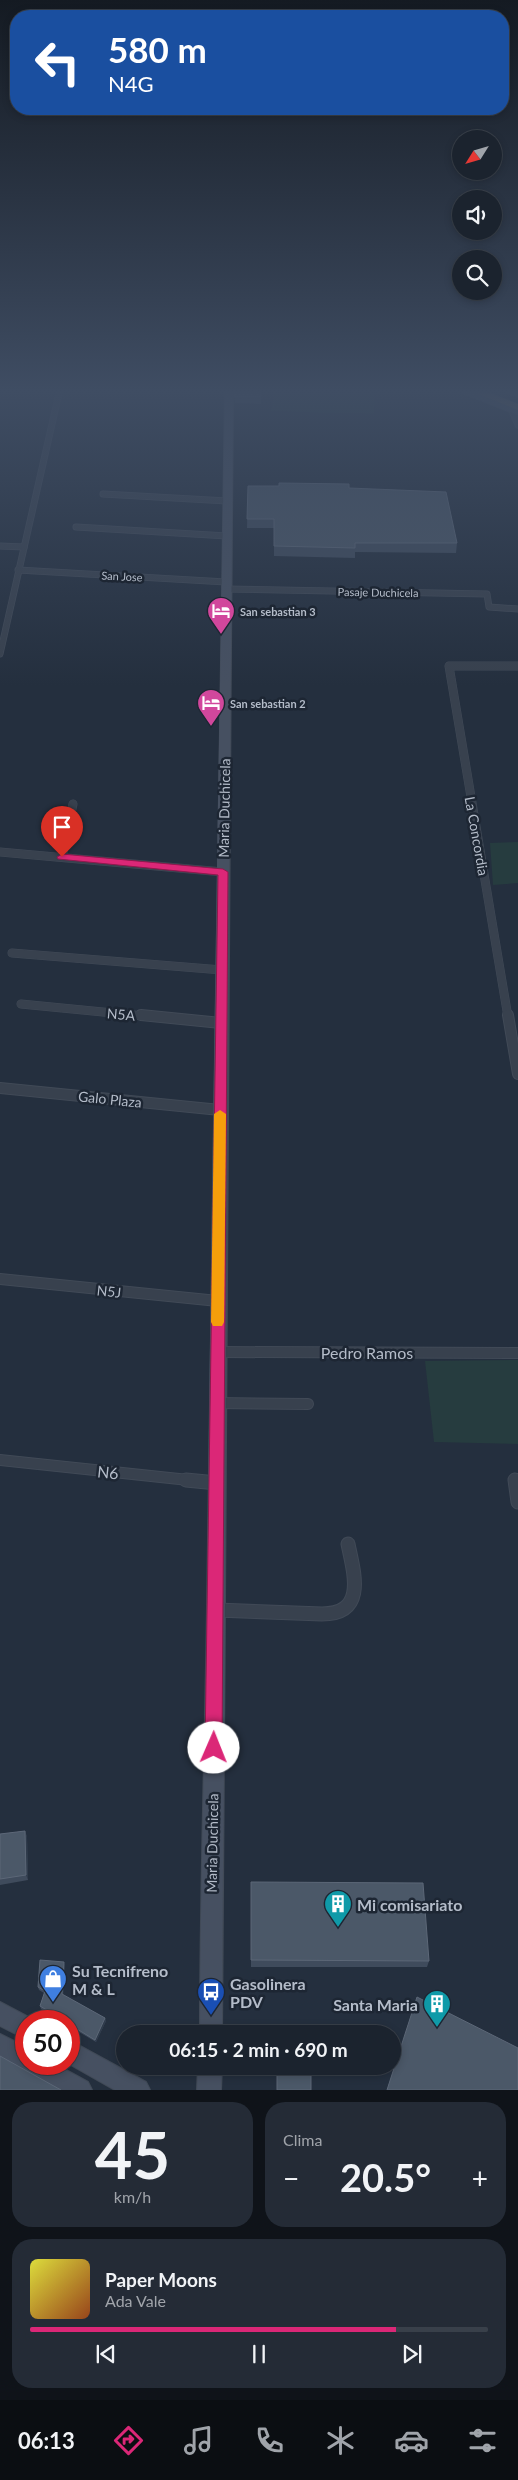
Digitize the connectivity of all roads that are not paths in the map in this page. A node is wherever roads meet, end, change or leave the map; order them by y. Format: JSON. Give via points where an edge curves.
{"nodes":[{"id":1,"x":37,"y":491,"type":"edge"},
{"id":2,"x":227,"y":491,"type":"edge"},
{"id":3,"x":103,"y":494,"type":"dead end"},
{"id":4,"x":227,"y":501,"type":"junction"},
{"id":5,"x":76,"y":527,"type":"dead end"},
{"id":6,"x":227,"y":536,"type":"junction"},
{"id":7,"x":0,"y":546,"type":"edge"},
{"id":8,"x":24,"y":547,"type":"junction"},
{"id":9,"x":18,"y":570,"type":"junction"},
{"id":10,"x":226,"y":586,"type":"junction"},
{"id":11,"x":518,"y":609,"type":"edge"},
{"id":12,"x":0,"y":654,"type":"edge"},
{"id":13,"x":518,"y":666,"type":"edge"},
{"id":14,"x":73,"y":804,"type":"dead end"},
{"id":15,"x":0,"y":852,"type":"edge"},
{"id":16,"x":62,"y":857,"type":"junction"},
{"id":17,"x":223,"y":872,"type":"junction"},
{"id":18,"x":12,"y":953,"type":"dead end"},
{"id":19,"x":222,"y":970,"type":"junction"},
{"id":20,"x":21,"y":1004,"type":"dead end"},
{"id":21,"x":221,"y":1023,"type":"junction"},
{"id":22,"x":518,"y":1074,"type":"edge"},
{"id":23,"x":0,"y":1088,"type":"edge"},
{"id":24,"x":220,"y":1110,"type":"junction"},
{"id":25,"x":0,"y":1279,"type":"edge"},
{"id":26,"x":218,"y":1301,"type":"junction"},
{"id":27,"x":217,"y":1352,"type":"junction"},
{"id":28,"x":518,"y":1353,"type":"edge"},
{"id":29,"x":217,"y":1403,"type":"junction"},
{"id":30,"x":308,"y":1404,"type":"dead end"},
{"id":31,"x":0,"y":1460,"type":"edge"},
{"id":32,"x":515,"y":1480,"type":"dead end"},
{"id":33,"x":217,"y":1484,"type":"junction"},
{"id":34,"x":518,"y":1502,"type":"edge"},
{"id":35,"x":348,"y":1544,"type":"dead end"},
{"id":36,"x":216,"y":1610,"type":"junction"},
{"id":37,"x":0,"y":2013,"type":"edge"},
{"id":38,"x":15,"y":2022,"type":"edge"},
{"id":39,"x":211,"y":2025,"type":"edge"},
{"id":40,"x":0,"y":2045,"type":"edge"},
{"id":41,"x":15,"y":2054,"type":"edge"},
{"id":42,"x":80,"y":2058,"type":"edge"},
{"id":43,"x":53,"y":2075,"type":"edge"},
{"id":44,"x":210,"y":2075,"type":"edge"},
{"id":45,"x":80,"y":2090,"type":"edge"},
{"id":46,"x":138,"y":2090,"type":"edge"},
{"id":47,"x":209,"y":2090,"type":"edge"}],
"edges":[{"from":1,"to":8,"type":"street"},
{"from":2,"to":4,"type":"main road","name":"Maria Duchicela"},
{"from":3,"to":4,"type":"street"},
{"from":4,"to":6,"type":"main road","name":"Maria Duchicela"},
{"from":5,"to":6,"type":"street"},
{"from":6,"to":10,"type":"main road","name":"Maria Duchicela"},
{"from":7,"to":8,"type":"street"},
{"from":8,"to":9,"type":"street"},
{"from":9,"to":10,"type":"street","name":"San Jose"},
{"from":9,"to":12,"type":"street"},
{"from":10,"to":11,"type":"street","name":"Pasaje Duchicela","via":[[487,594],[490,607]]},
{"from":10,"to":17,"type":"main road","name":"Maria Duchicela"},
{"from":13,"to":22,"type":"street","name":"La Concordia","via":[[449,666]]},
{"from":14,"to":16,"type":"street"},
{"from":15,"to":16,"type":"street"},
{"from":16,"to":17,"type":"street"},
{"from":17,"to":19,"type":"main road","name":"Maria Duchicela"},
{"from":18,"to":19,"type":"street"},
{"from":19,"to":21,"type":"main road","name":"Maria Duchicela"},
{"from":20,"to":21,"type":"street","name":"N5A"},
{"from":21,"to":24,"type":"main road","name":"Maria Duchicela"},
{"from":23,"to":24,"type":"street","name":"Galo Plaza"},
{"from":24,"to":26,"type":"main road","name":"Maria Duchicela"},
{"from":25,"to":26,"type":"street","name":"N5J"},
{"from":26,"to":27,"type":"main road","name":"Maria Duchicela"},
{"from":27,"to":28,"type":"street","name":"Pedro Ramos"},
{"from":27,"to":29,"type":"main road","name":"Maria Duchicela"},
{"from":29,"to":30,"type":"street"},
{"from":29,"to":33,"type":"main road","name":"Maria Duchicela"},
{"from":31,"to":33,"type":"street","name":"N6"},
{"from":32,"to":34,"type":"street"},
{"from":33,"to":36,"type":"main road","name":"Maria Duchicela"},
{"from":35,"to":36,"type":"street","via":[[356,1582],[351,1601],[338,1612]]},
{"from":36,"to":39,"type":"main road","name":"Maria Duchicela"},
{"from":37,"to":38,"type":"main road"},
{"from":40,"to":41,"type":"main road"},
{"from":42,"to":46,"type":"main road"},
{"from":43,"to":45,"type":"main road"},
{"from":44,"to":47,"type":"main road"}]}
